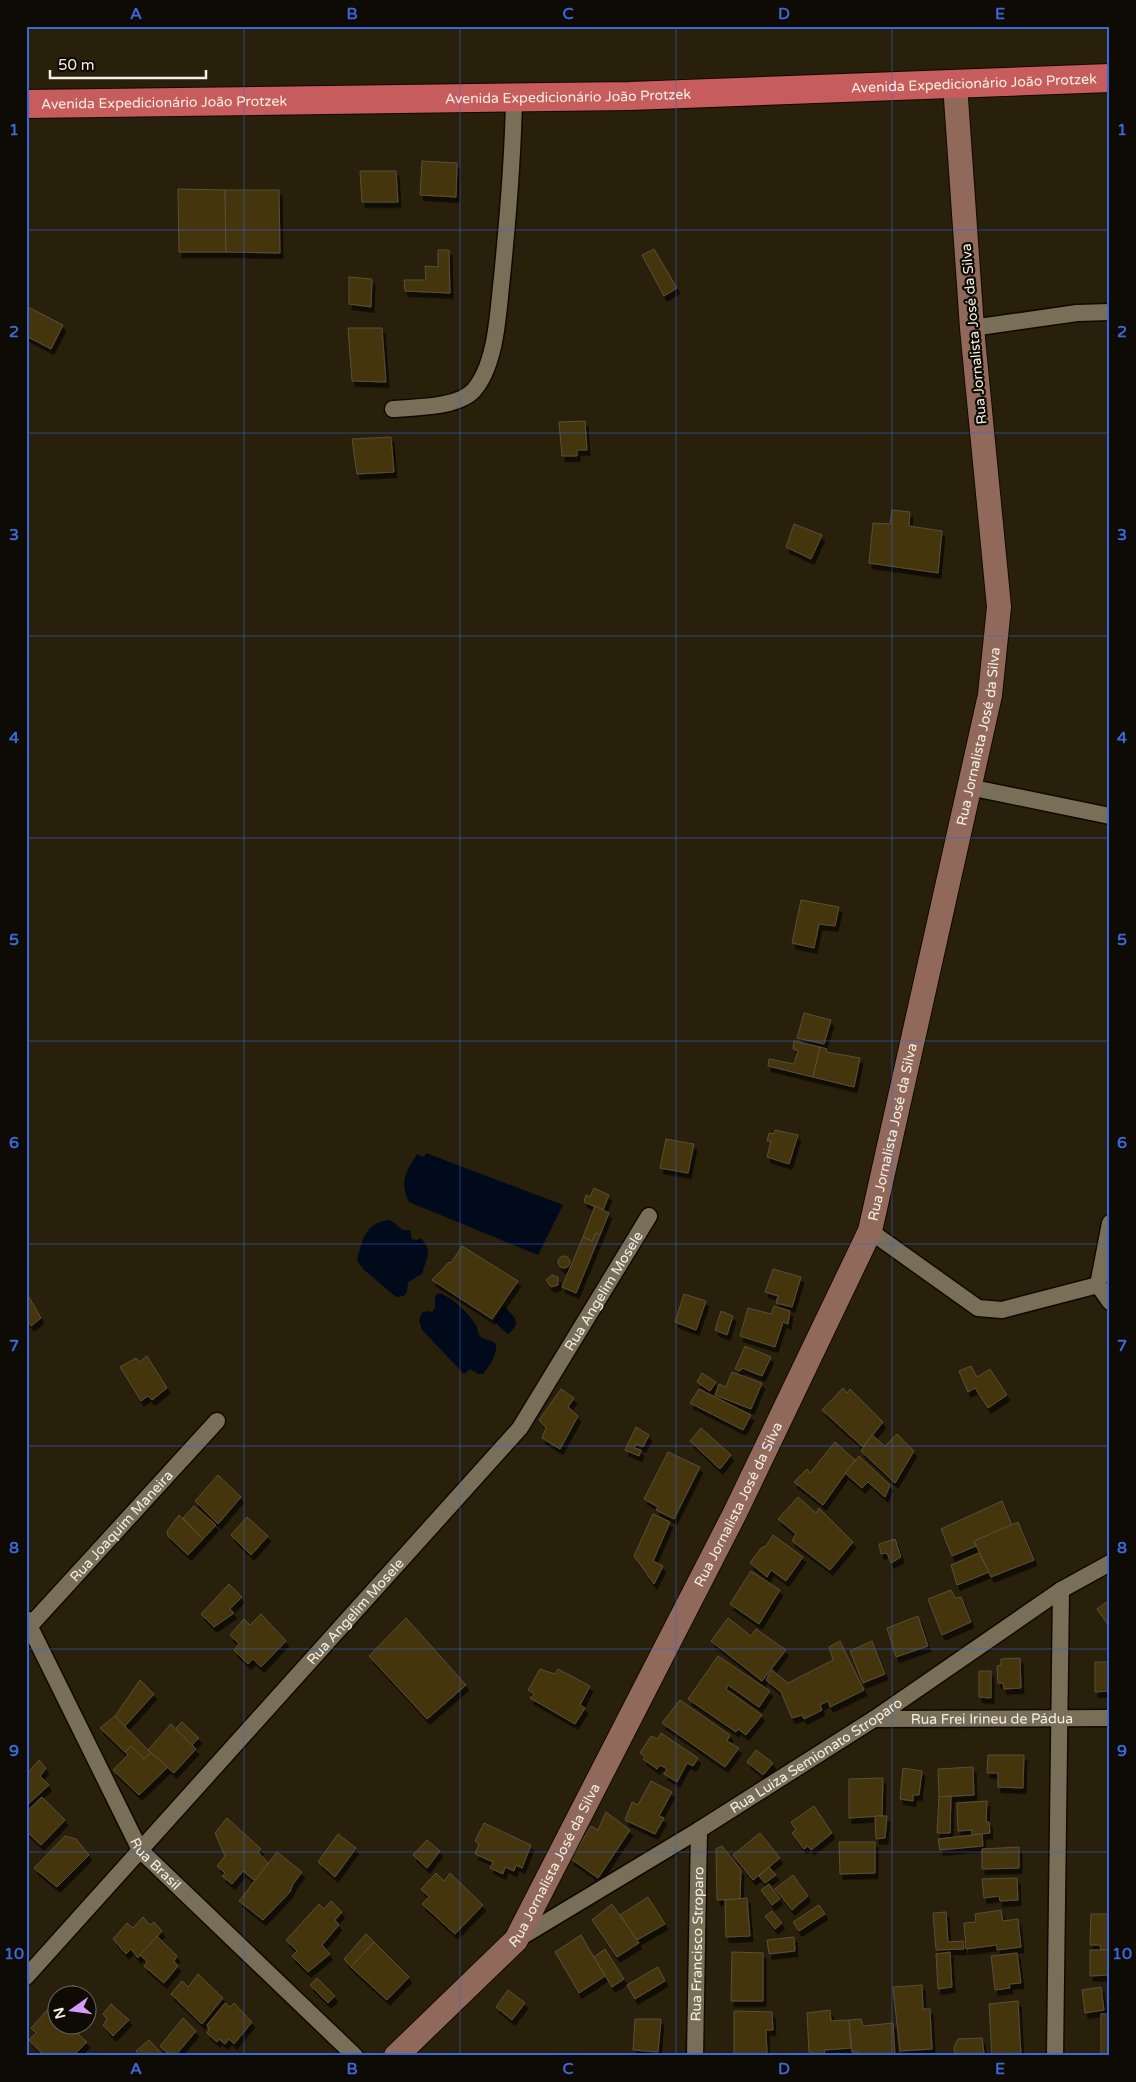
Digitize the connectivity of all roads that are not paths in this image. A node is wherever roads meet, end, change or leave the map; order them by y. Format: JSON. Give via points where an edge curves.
{"nodes":[{"id":1,"x":1110,"y":78,"type":"edge"},
{"id":2,"x":955,"y":84,"type":"junction"},
{"id":3,"x":514,"y":98,"type":"junction"},
{"id":4,"x":26,"y":104,"type":"edge"},
{"id":5,"x":1110,"y":312,"type":"edge"},
{"id":6,"x":972,"y":328,"type":"junction"},
{"id":7,"x":394,"y":408,"type":"dead end"},
{"id":8,"x":969,"y":787,"type":"junction"},
{"id":9,"x":1110,"y":816,"type":"edge"},
{"id":10,"x":648,"y":1216,"type":"dead end"},
{"id":11,"x":1110,"y":1223,"type":"edge"},
{"id":12,"x":870,"y":1231,"type":"junction"},
{"id":13,"x":1098,"y":1285,"type":"junction"},
{"id":14,"x":1110,"y":1302,"type":"edge"},
{"id":15,"x":217,"y":1421,"type":"dead end"},
{"id":16,"x":1110,"y":1563,"type":"edge"},
{"id":17,"x":1061,"y":1590,"type":"junction"},
{"id":18,"x":28,"y":1625,"type":"edge"},
{"id":19,"x":874,"y":1718,"type":"junction"},
{"id":20,"x":1059,"y":1718,"type":"junction"},
{"id":21,"x":1110,"y":1718,"type":"edge"},
{"id":22,"x":699,"y":1830,"type":"junction"},
{"id":23,"x":140,"y":1850,"type":"junction"},
{"id":24,"x":516,"y":1940,"type":"junction"},
{"id":25,"x":26,"y":1977,"type":"edge"},
{"id":26,"x":355,"y":2056,"type":"edge"},
{"id":27,"x":396,"y":2056,"type":"edge"},
{"id":28,"x":695,"y":2056,"type":"edge"},
{"id":29,"x":1055,"y":2056,"type":"edge"}],
"edges":[{"from":1,"to":2,"type":"highway","name":"Avenida Expedicionário João Protzek"},
{"from":2,"to":3,"type":"highway","name":"Avenida Expedicionário João Protzek"},
{"from":2,"to":6,"type":"main road","name":"Rua Jornalista José da Silva"},
{"from":3,"to":4,"type":"highway","name":"Avenida Expedicionário João Protzek"},
{"from":3,"to":7,"type":"street","via":[[506,240],[495,336],[487,367],[473,391],[459,400],[433,406]]},
{"from":5,"to":6,"type":"street","via":[[1077,313]]},
{"from":6,"to":8,"type":"main road","name":"Rua Jornalista José da Silva","via":[[999,607],[990,695]]},
{"from":8,"to":9,"type":"street"},
{"from":8,"to":12,"type":"main road","name":"Rua Jornalista José da Silva"},
{"from":10,"to":23,"type":"street","name":"Rua Angelim Mosele","via":[[520,1428]]},
{"from":11,"to":13,"type":"street"},
{"from":12,"to":13,"type":"street","via":[[978,1308],[1002,1310]]},
{"from":12,"to":24,"type":"main road","name":"Rua Jornalista José da Silva","via":[[735,1513]]},
{"from":13,"to":14,"type":"street"},
{"from":15,"to":18,"type":"street","name":"Rua Joaquim Maneira"},
{"from":16,"to":17,"type":"street","name":"Rua Luiza Semionato Stroparo"},
{"from":17,"to":19,"type":"street","name":"Rua Luiza Semionato Stroparo"},
{"from":17,"to":20,"type":"street"},
{"from":18,"to":23,"type":"street","name":"Rua Brasil"},
{"from":19,"to":20,"type":"street","name":"Rua Frei Irineu de Pádua"},
{"from":19,"to":22,"type":"street","name":"Rua Luiza Semionato Stroparo"},
{"from":20,"to":21,"type":"street","name":"Rua Frei Irineu de Pádua"},
{"from":20,"to":29,"type":"street"},
{"from":22,"to":24,"type":"street","name":"Rua Luiza Semionato Stroparo"},
{"from":22,"to":28,"type":"street","name":"Rua Francisco Stroparo"},
{"from":23,"to":25,"type":"street","name":"Rua Angelim Mosele"},
{"from":23,"to":26,"type":"street","name":"Rua Brasil"},
{"from":24,"to":27,"type":"main road","name":"Rua Jornalista José da Silva"}]}
